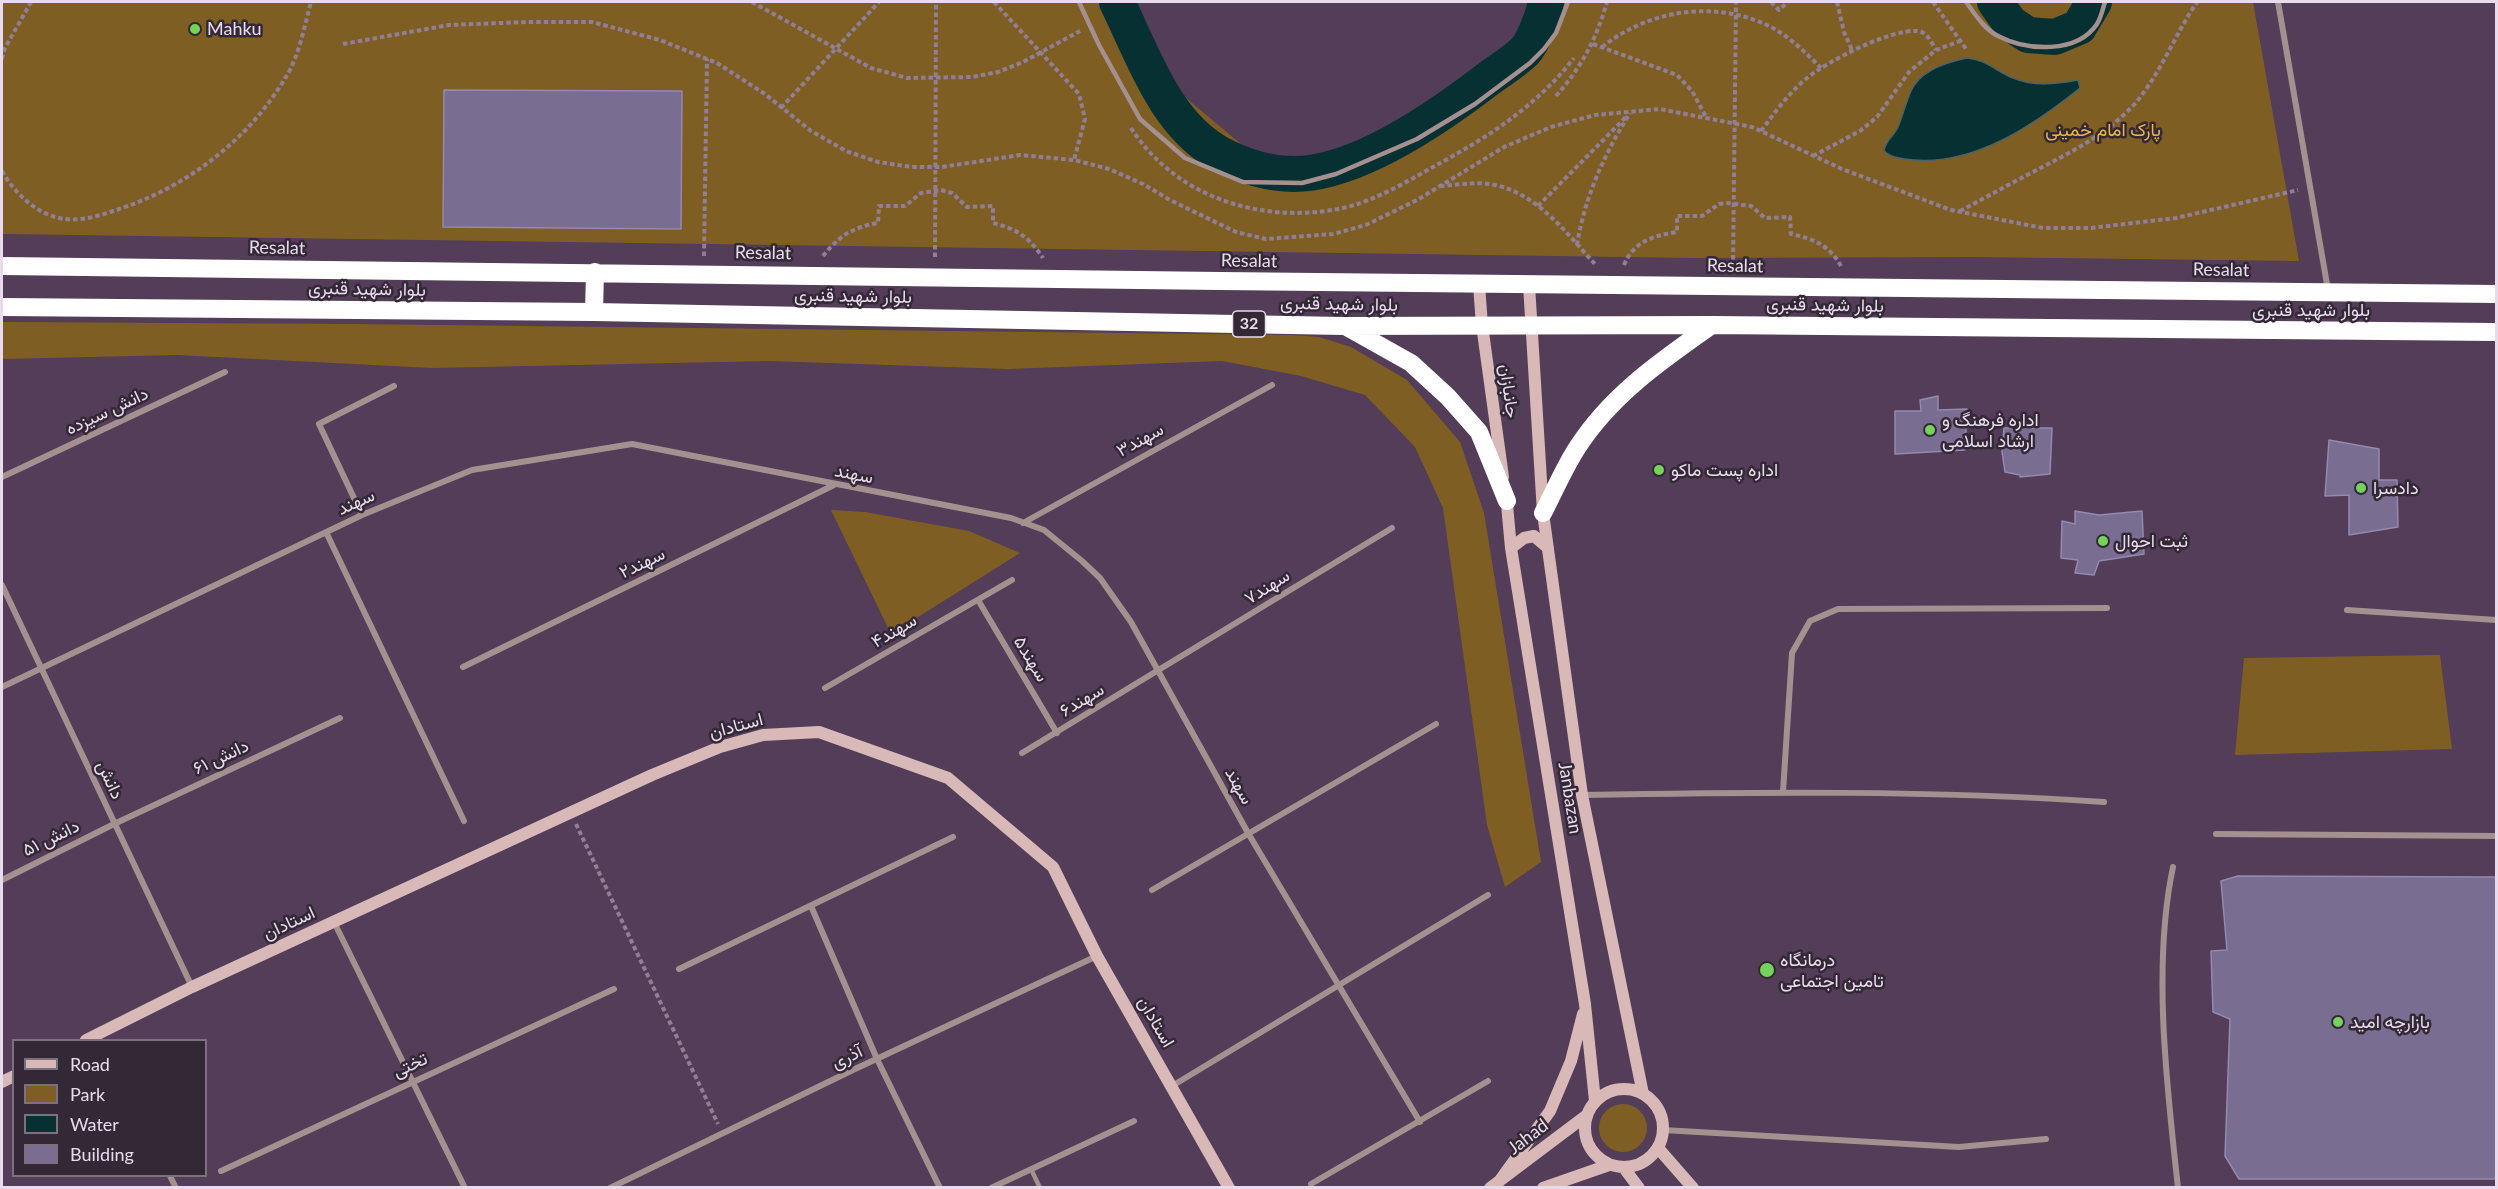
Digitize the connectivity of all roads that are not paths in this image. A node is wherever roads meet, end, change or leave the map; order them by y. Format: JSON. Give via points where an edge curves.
{"nodes":[{"id":1,"x":1079,"y":2,"type":"edge"},
{"id":2,"x":1568,"y":2,"type":"edge"},
{"id":3,"x":1966,"y":2,"type":"edge"},
{"id":4,"x":2105,"y":2,"type":"edge"},
{"id":5,"x":2278,"y":2,"type":"edge"},
{"id":6,"x":2,"y":266,"type":"edge"},
{"id":7,"x":595,"y":272,"type":"junction"},
{"id":8,"x":1479,"y":285,"type":"junction"},
{"id":9,"x":1529,"y":285,"type":"junction"},
{"id":10,"x":2329,"y":293,"type":"junction"},
{"id":11,"x":2496,"y":294,"type":"edge"},
{"id":12,"x":2,"y":307,"type":"edge"},
{"id":13,"x":594,"y":312,"type":"junction"},
{"id":14,"x":1482,"y":325,"type":"junction"},
{"id":15,"x":1531,"y":325,"type":"junction"},
{"id":16,"x":1712,"y":325,"type":"junction"},
{"id":17,"x":1343,"y":326,"type":"junction"},
{"id":18,"x":2496,"y":332,"type":"edge"},
{"id":19,"x":225,"y":372,"type":"dead end"},
{"id":20,"x":1272,"y":385,"type":"dead end"},
{"id":21,"x":394,"y":386,"type":"dead end"},
{"id":22,"x":2,"y":477,"type":"edge"},
{"id":23,"x":834,"y":485,"type":"junction"},
{"id":24,"x":1507,"y":501,"type":"junction"},
{"id":25,"x":1543,"y":513,"type":"junction"},
{"id":26,"x":362,"y":515,"type":"junction"},
{"id":27,"x":1023,"y":523,"type":"junction"},
{"id":28,"x":1392,"y":528,"type":"dead end"},
{"id":29,"x":326,"y":532,"type":"junction"},
{"id":30,"x":1548,"y":548,"type":"junction"},
{"id":31,"x":1511,"y":549,"type":"junction"},
{"id":32,"x":1012,"y":580,"type":"dead end"},
{"id":33,"x":2,"y":585,"type":"edge"},
{"id":34,"x":978,"y":600,"type":"junction"},
{"id":35,"x":2107,"y":608,"type":"dead end"},
{"id":36,"x":2347,"y":610,"type":"dead end"},
{"id":37,"x":2496,"y":620,"type":"edge"},
{"id":38,"x":463,"y":667,"type":"dead end"},
{"id":39,"x":41,"y":668,"type":"junction"},
{"id":40,"x":1158,"y":672,"type":"junction"},
{"id":41,"x":2,"y":687,"type":"edge"},
{"id":42,"x":825,"y":688,"type":"dead end"},
{"id":43,"x":340,"y":718,"type":"dead end"},
{"id":44,"x":1436,"y":724,"type":"dead end"},
{"id":45,"x":1057,"y":733,"type":"junction"},
{"id":46,"x":1022,"y":753,"type":"dead end"},
{"id":47,"x":1783,"y":792,"type":"junction"},
{"id":48,"x":1582,"y":795,"type":"junction"},
{"id":49,"x":2104,"y":802,"type":"dead end"},
{"id":50,"x":464,"y":821,"type":"dead end"},
{"id":51,"x":114,"y":824,"type":"junction"},
{"id":52,"x":1248,"y":833,"type":"junction"},
{"id":53,"x":2216,"y":834,"type":"dead end"},
{"id":54,"x":2496,"y":836,"type":"edge"},
{"id":55,"x":953,"y":837,"type":"dead end"},
{"id":56,"x":2173,"y":867,"type":"dead end"},
{"id":57,"x":2,"y":880,"type":"edge"},
{"id":58,"x":1152,"y":890,"type":"dead end"},
{"id":59,"x":1488,"y":895,"type":"dead end"},
{"id":60,"x":811,"y":906,"type":"junction"},
{"id":61,"x":334,"y":922,"type":"junction"},
{"id":62,"x":1097,"y":956,"type":"junction"},
{"id":63,"x":679,"y":969,"type":"dead end"},
{"id":64,"x":1338,"y":986,"type":"junction"},
{"id":65,"x":192,"y":987,"type":"junction"},
{"id":66,"x":614,"y":989,"type":"dead end"},
{"id":67,"x":1585,"y":1004,"type":"junction"},
{"id":68,"x":101,"y":1037,"type":"edge"},
{"id":69,"x":877,"y":1059,"type":"junction"},
{"id":70,"x":413,"y":1081,"type":"junction"},
{"id":71,"x":1488,"y":1082,"type":"dead end"},
{"id":72,"x":1172,"y":1086,"type":"junction"},
{"id":73,"x":1643,"y":1094,"type":"junction"},
{"id":74,"x":1595,"y":1101,"type":"junction"},
{"id":75,"x":1587,"y":1115,"type":"junction"},
{"id":76,"x":1134,"y":1121,"type":"dead end"},
{"id":77,"x":1420,"y":1122,"type":"junction"},
{"id":78,"x":1663,"y":1130,"type":"junction"},
{"id":79,"x":2046,"y":1138,"type":"dead end"},
{"id":80,"x":1658,"y":1148,"type":"junction"},
{"id":81,"x":1609,"y":1165,"type":"junction"},
{"id":82,"x":1624,"y":1168,"type":"junction"},
{"id":83,"x":1031,"y":1169,"type":"junction"},
{"id":84,"x":221,"y":1171,"type":"dead end"},
{"id":85,"x":1311,"y":1185,"type":"dead end"},
{"id":86,"x":1494,"y":1185,"type":"edge"},
{"id":87,"x":465,"y":1188,"type":"edge"},
{"id":88,"x":610,"y":1188,"type":"edge"},
{"id":89,"x":940,"y":1188,"type":"edge"},
{"id":90,"x":991,"y":1188,"type":"edge"},
{"id":91,"x":1040,"y":1188,"type":"edge"},
{"id":92,"x":1228,"y":1188,"type":"edge"},
{"id":93,"x":1543,"y":1188,"type":"edge"},
{"id":94,"x":1640,"y":1188,"type":"edge"},
{"id":95,"x":1693,"y":1188,"type":"edge"},
{"id":96,"x":2178,"y":1188,"type":"edge"}],
"edges":[{"from":1,"to":2,"type":"lane","via":[[1140,119],[1185,158],[1243,182],[1302,183],[1336,174],[1417,139],[1475,105],[1544,48],[1556,33]]},
{"from":3,"to":4,"type":"lane","via":[[1998,36],[2050,49],[2077,41],[2097,24]]},
{"from":5,"to":10,"type":"street"},
{"from":6,"to":7,"type":"highway","name":"Resalat"},
{"from":7,"to":8,"type":"highway","name":"Resalat"},
{"from":7,"to":13,"type":"highway"},
{"from":8,"to":9,"type":"highway","name":"Resalat"},
{"from":8,"to":14,"type":"main road","name":"جانبازان"},
{"from":9,"to":10,"type":"highway","name":"Resalat"},
{"from":9,"to":15,"type":"main road","name":"Janbazan"},
{"from":10,"to":11,"type":"highway","name":"Resalat"},
{"from":12,"to":13,"type":"highway","name":"بلوار شهید قنبری","number":"32"},
{"from":13,"to":17,"type":"highway","name":"بلوار شهید قنبری","number":"32"},
{"from":14,"to":15,"type":"highway","name":"بلوار شهید قنبری","number":"32"},
{"from":14,"to":17,"type":"highway","name":"بلوار شهید قنبری","number":"32"},
{"from":14,"to":24,"type":"main road","name":"جانبازان"},
{"from":15,"to":16,"type":"highway","name":"بلوار شهید قنبری","number":"32"},
{"from":15,"to":25,"type":"main road","name":"Janbazan"},
{"from":16,"to":18,"type":"highway","name":"بلوار شهید قنبری","number":"32"},
{"from":16,"to":25,"type":"highway","via":[[1652,366],[1610,406],[1577,448]]},
{"from":17,"to":24,"type":"highway","via":[[1411,363],[1448,397],[1479,432]]},
{"from":19,"to":22,"type":"street","name":"دانش سیزده"},
{"from":20,"to":27,"type":"street","name":"سهند۳"},
{"from":21,"to":26,"type":"street","via":[[319,424]]},
{"from":23,"to":26,"type":"street","name":"سهند","via":[[632,444],[472,470]]},
{"from":23,"to":27,"type":"street","name":"سهند"},
{"from":23,"to":38,"type":"street","name":"سهند۲"},
{"from":24,"to":31,"type":"main road","name":"Janbazan"},
{"from":25,"to":30,"type":"main road","name":"Janbazan"},
{"from":26,"to":29,"type":"street","name":"سهند"},
{"from":27,"to":40,"type":"street","name":"سهند","via":[[1044,530],[1100,578],[1131,622]]},
{"from":28,"to":40,"type":"street","name":"سهند۷"},
{"from":29,"to":39,"type":"street","name":"سهند"},
{"from":29,"to":50,"type":"street"},
{"from":30,"to":31,"type":"main road","via":[[1534,536],[1524,538]]},
{"from":30,"to":48,"type":"main road","name":"Janbazan"},
{"from":31,"to":67,"type":"main road","name":"Janbazan"},
{"from":32,"to":34,"type":"street","name":"سهند۴"},
{"from":33,"to":39,"type":"street","name":"دانش"},
{"from":34,"to":42,"type":"street","name":"سهند۴"},
{"from":34,"to":45,"type":"street","name":"سهند۵"},
{"from":35,"to":47,"type":"street","via":[[1838,609],[1810,621],[1792,653]]},
{"from":36,"to":37,"type":"street"},
{"from":39,"to":41,"type":"street","name":"سهند"},
{"from":39,"to":51,"type":"street","name":"دانش"},
{"from":40,"to":45,"type":"street","name":"سهند۶"},
{"from":40,"to":52,"type":"street","name":"سهند"},
{"from":43,"to":51,"type":"street","name":"دانش ۶۱"},
{"from":44,"to":52,"type":"street"},
{"from":45,"to":46,"type":"street","name":"سهند۶"},
{"from":47,"to":48,"type":"street"},
{"from":47,"to":49,"type":"street"},
{"from":48,"to":73,"type":"main road","name":"Janbazan"},
{"from":51,"to":57,"type":"street","name":"دانش ۵۱"},
{"from":51,"to":65,"type":"street","name":"دانش"},
{"from":52,"to":58,"type":"street"},
{"from":52,"to":64,"type":"street","name":"سهند"},
{"from":53,"to":54,"type":"street"},
{"from":55,"to":60,"type":"street"},
{"from":56,"to":96,"type":"street","via":[[2165,903],[2164,1007]]},
{"from":59,"to":64,"type":"street"},
{"from":60,"to":63,"type":"street"},
{"from":60,"to":69,"type":"street"},
{"from":61,"to":62,"type":"main road","name":"استادان","via":[[569,812],[720,747],[763,735],[819,732],[948,778],[1053,867]]},
{"from":61,"to":65,"type":"main road","name":"استادان"},
{"from":61,"to":70,"type":"street"},
{"from":62,"to":69,"type":"street","name":"آذری"},
{"from":62,"to":72,"type":"main road","name":"استادان"},
{"from":64,"to":72,"type":"street"},
{"from":64,"to":77,"type":"street","name":"سهند"},
{"from":65,"to":68,"type":"main road","name":"استادان"},
{"from":66,"to":70,"type":"street","name":"تختی"},
{"from":67,"to":74,"type":"main road","name":"Janbazan"},
{"from":67,"to":86,"type":"main road","via":[[1571,1061],[1550,1111]]},
{"from":69,"to":88,"type":"street","name":"آذری"},
{"from":69,"to":89,"type":"street"},
{"from":70,"to":84,"type":"street","name":"تختی"},
{"from":70,"to":87,"type":"street"},
{"from":71,"to":77,"type":"street"},
{"from":72,"to":92,"type":"main road","name":"استادان"},
{"from":73,"to":74,"type":"main road","via":[[1623,1089]]},
{"from":73,"to":78,"type":"main road","via":[[1654,1103]]},
{"from":74,"to":75,"type":"main road"},
{"from":75,"to":81,"type":"main road","via":[[1584,1125],[1588,1144]]},
{"from":75,"to":86,"type":"main road","name":"Jahad"},
{"from":76,"to":83,"type":"street"},
{"from":77,"to":85,"type":"street"},
{"from":78,"to":79,"type":"street","via":[[1959,1147]]},
{"from":78,"to":80,"type":"main road"},
{"from":80,"to":82,"type":"main road","via":[[1643,1162]]},
{"from":80,"to":95,"type":"main road"},
{"from":81,"to":82,"type":"main road"},
{"from":81,"to":93,"type":"main road"},
{"from":82,"to":94,"type":"main road"},
{"from":83,"to":90,"type":"street"},
{"from":83,"to":91,"type":"lane"}]}
